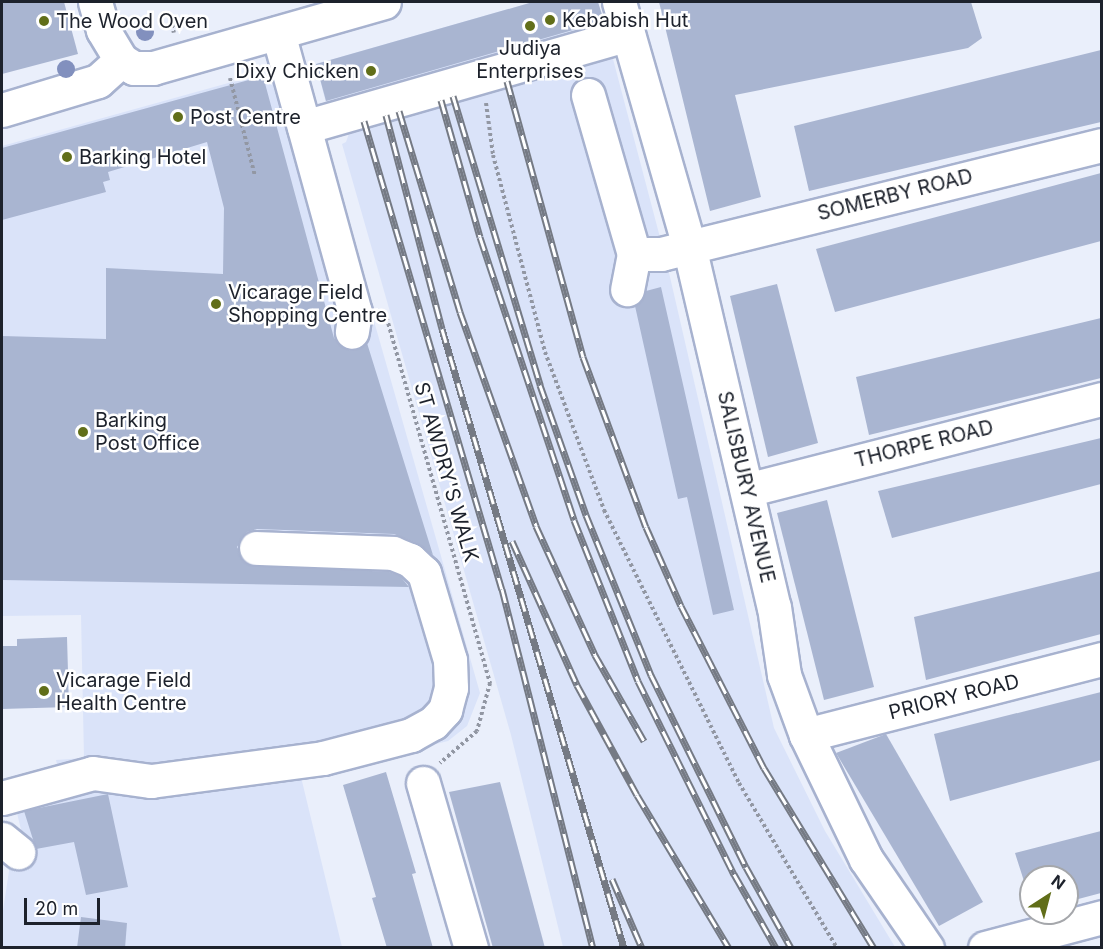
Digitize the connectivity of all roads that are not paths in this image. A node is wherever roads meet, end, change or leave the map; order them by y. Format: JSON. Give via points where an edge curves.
{"nodes":[{"id":1,"x":95,"y":2,"type":"edge"},
{"id":2,"x":384,"y":2,"type":"edge"},
{"id":3,"x":619,"y":2,"type":"edge"},
{"id":4,"x":278,"y":33,"type":"junction"},
{"id":5,"x":628,"y":34,"type":"junction"},
{"id":6,"x":121,"y":60,"type":"junction"},
{"id":7,"x":588,"y":95,"type":"dead end"},
{"id":8,"x":2,"y":110,"type":"edge"},
{"id":9,"x":304,"y":127,"type":"junction"},
{"id":10,"x":1101,"y":145,"type":"edge"},
{"id":11,"x":689,"y":246,"type":"junction"},
{"id":12,"x":634,"y":254,"type":"junction"},
{"id":13,"x":627,"y":289,"type":"dead end"},
{"id":14,"x":352,"y":332,"type":"dead end"},
{"id":15,"x":1101,"y":399,"type":"edge"},
{"id":16,"x":747,"y":490,"type":"junction"},
{"id":17,"x":256,"y":548,"type":"dead end"},
{"id":18,"x":1101,"y":659,"type":"edge"},
{"id":19,"x":806,"y":735,"type":"junction"},
{"id":20,"x":431,"y":772,"type":"road end"},
{"id":21,"x":2,"y":798,"type":"edge"},
{"id":22,"x":1101,"y":917,"type":"edge"},
{"id":23,"x":471,"y":948,"type":"edge"},
{"id":24,"x":927,"y":948,"type":"edge"},
{"id":25,"x":986,"y":948,"type":"edge"}],
"edges":[{"from":1,"to":6,"type":"street","via":[[102,30]]},
{"from":2,"to":4,"type":"street"},
{"from":3,"to":5,"type":"street","name":"SALISBURY AVENUE"},
{"from":4,"to":6,"type":"street","via":[[153,68],[134,68]]},
{"from":4,"to":9,"type":"street"},
{"from":5,"to":9,"type":"street"},
{"from":5,"to":11,"type":"street","name":"SALISBURY AVENUE"},
{"from":6,"to":8,"type":"street","via":[[98,81]]},
{"from":7,"to":12,"type":"street"},
{"from":9,"to":14,"type":"street","via":[[355,312]]},
{"from":10,"to":11,"type":"street","name":"SOMERBY ROAD"},
{"from":11,"to":12,"type":"street","name":"SOMERBY ROAD","via":[[661,254]]},
{"from":11,"to":16,"type":"street","name":"SALISBURY AVENUE"},
{"from":12,"to":13,"type":"street"},
{"from":15,"to":16,"type":"street","name":"THORPE ROAD"},
{"from":16,"to":19,"type":"street","name":"SALISBURY AVENUE","via":[[774,607],[784,675]]},
{"from":17,"to":21,"type":"street","via":[[393,553],[410,560],[424,573],[450,660],[451,688],[445,710],[433,723],[411,735],[323,758],[151,781],[93,773]]},
{"from":18,"to":19,"type":"street","name":"PRIORY ROAD"},
{"from":19,"to":24,"type":"street","name":"SALISBURY AVENUE","via":[[866,859]]},
{"from":20,"to":23,"type":"street"},
{"from":22,"to":25,"type":"street"}]}
